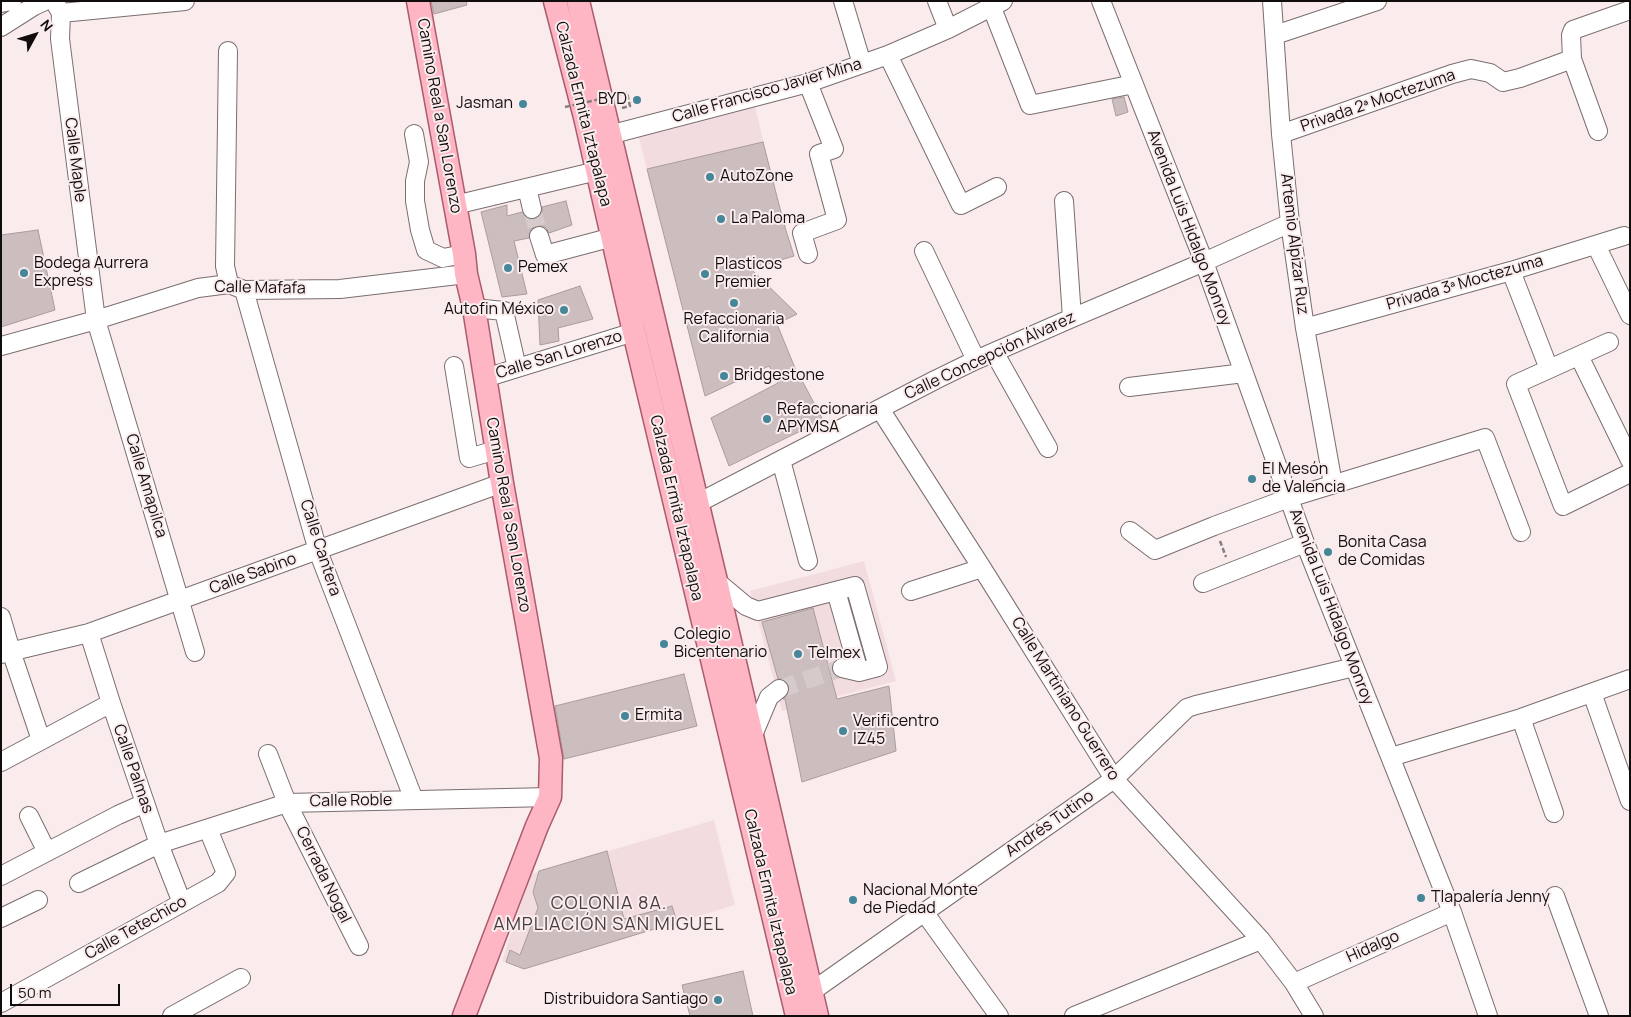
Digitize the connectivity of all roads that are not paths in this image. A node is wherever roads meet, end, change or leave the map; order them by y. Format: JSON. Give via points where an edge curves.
{"nodes":[{"id":1,"x":12,"y":1,"type":"edge"},
{"id":2,"x":185,"y":1,"type":"edge"},
{"id":3,"x":418,"y":1,"type":"edge"},
{"id":4,"x":555,"y":1,"type":"edge"},
{"id":5,"x":578,"y":1,"type":"edge"},
{"id":6,"x":843,"y":1,"type":"edge"},
{"id":7,"x":938,"y":1,"type":"edge"},
{"id":8,"x":1101,"y":1,"type":"edge"},
{"id":9,"x":1272,"y":1,"type":"edge"},
{"id":10,"x":1377,"y":1,"type":"edge"},
{"id":11,"x":1,"y":3,"type":"edge"},
{"id":12,"x":33,"y":3,"type":"edge"},
{"id":13,"x":998,"y":4,"type":"edge"},
{"id":14,"x":58,"y":7,"type":"edge"},
{"id":15,"x":1630,"y":10,"type":"edge"},
{"id":16,"x":1,"y":27,"type":"edge"},
{"id":17,"x":948,"y":29,"type":"junction"},
{"id":18,"x":1275,"y":35,"type":"junction"},
{"id":19,"x":228,"y":51,"type":"dead end"},
{"id":20,"x":888,"y":55,"type":"junction"},
{"id":21,"x":1572,"y":59,"type":"junction"},
{"id":22,"x":862,"y":64,"type":"junction"},
{"id":23,"x":808,"y":82,"type":"junction"},
{"id":24,"x":1134,"y":84,"type":"junction"},
{"id":25,"x":1598,"y":131,"type":"dead end"},
{"id":26,"x":414,"y":134,"type":"dead end"},
{"id":27,"x":1281,"y":134,"type":"junction"},
{"id":28,"x":609,"y":135,"type":"junction"},
{"id":29,"x":597,"y":171,"type":"junction"},
{"id":30,"x":997,"y":187,"type":"dead end"},
{"id":31,"x":527,"y":188,"type":"junction"},
{"id":32,"x":1064,"y":201,"type":"dead end"},
{"id":33,"x":455,"y":205,"type":"junction"},
{"id":34,"x":532,"y":209,"type":"tunnel mouth"},
{"id":35,"x":1290,"y":223,"type":"junction"},
{"id":36,"x":540,"y":236,"type":"tunnel mouth"},
{"id":37,"x":1624,"y":236,"type":"dead end"},
{"id":38,"x":613,"y":237,"type":"junction"},
{"id":39,"x":1596,"y":245,"type":"junction"},
{"id":40,"x":924,"y":250,"type":"dead end"},
{"id":41,"x":808,"y":254,"type":"dead end"},
{"id":42,"x":1204,"y":262,"type":"junction"},
{"id":43,"x":465,"y":264,"type":"junction"},
{"id":44,"x":1510,"y":271,"type":"junction"},
{"id":45,"x":236,"y":287,"type":"junction"},
{"id":46,"x":474,"y":308,"type":"junction"},
{"id":47,"x":1630,"y":315,"type":"edge"},
{"id":48,"x":1072,"y":318,"type":"junction"},
{"id":49,"x":96,"y":320,"type":"junction"},
{"id":50,"x":1305,"y":328,"type":"junction"},
{"id":51,"x":634,"y":332,"type":"junction"},
{"id":52,"x":1609,"y":342,"type":"dead end"},
{"id":53,"x":1,"y":346,"type":"edge"},
{"id":54,"x":994,"y":352,"type":"junction"},
{"id":55,"x":1579,"y":356,"type":"junction"},
{"id":56,"x":976,"y":360,"type":"junction"},
{"id":57,"x":454,"y":366,"type":"dead end"},
{"id":58,"x":517,"y":368,"type":"junction"},
{"id":59,"x":1549,"y":369,"type":"junction"},
{"id":60,"x":1244,"y":373,"type":"junction"},
{"id":61,"x":485,"y":378,"type":"junction"},
{"id":62,"x":1129,"y":387,"type":"dead end"},
{"id":63,"x":880,"y":408,"type":"junction"},
{"id":64,"x":1048,"y":448,"type":"dead end"},
{"id":65,"x":496,"y":450,"type":"junction"},
{"id":66,"x":781,"y":460,"type":"junction"},
{"id":67,"x":1630,"y":460,"type":"edge"},
{"id":68,"x":1630,"y":473,"type":"edge"},
{"id":69,"x":502,"y":484,"type":"junction"},
{"id":70,"x":1333,"y":484,"type":"junction"},
{"id":71,"x":1289,"y":498,"type":"junction"},
{"id":72,"x":698,"y":503,"type":"junction"},
{"id":73,"x":1130,"y":531,"type":"dead end"},
{"id":74,"x":1521,"y":532,"type":"dead end"},
{"id":75,"x":1305,"y":543,"type":"junction"},
{"id":76,"x":318,"y":551,"type":"junction"},
{"id":77,"x":808,"y":561,"type":"dead end"},
{"id":78,"x":982,"y":568,"type":"junction"},
{"id":79,"x":716,"y":581,"type":"junction"},
{"id":80,"x":1203,"y":583,"type":"dead end"},
{"id":81,"x":911,"y":591,"type":"dead end"},
{"id":82,"x":181,"y":601,"type":"junction"},
{"id":83,"x":1,"y":617,"type":"edge"},
{"id":84,"x":90,"y":633,"type":"junction"},
{"id":85,"x":195,"y":652,"type":"dead end"},
{"id":86,"x":6,"y":653,"type":"edge"},
{"id":87,"x":1354,"y":667,"type":"junction"},
{"id":88,"x":851,"y":670,"type":"tunnel mouth"},
{"id":89,"x":1630,"y":678,"type":"edge"},
{"id":90,"x":779,"y":689,"type":"tunnel mouth"},
{"id":91,"x":1592,"y":693,"type":"junction"},
{"id":92,"x":111,"y":703,"type":"junction"},
{"id":93,"x":1521,"y":718,"type":"junction"},
{"id":94,"x":753,"y":735,"type":"junction"},
{"id":95,"x":41,"y":740,"type":"junction"},
{"id":96,"x":268,"y":754,"type":"dead end"},
{"id":97,"x":1391,"y":757,"type":"junction"},
{"id":98,"x":1,"y":762,"type":"edge"},
{"id":99,"x":1114,"y":779,"type":"junction"},
{"id":100,"x":550,"y":798,"type":"junction"},
{"id":101,"x":414,"y":800,"type":"junction"},
{"id":102,"x":1630,"y":801,"type":"edge"},
{"id":103,"x":145,"y":803,"type":"junction"},
{"id":104,"x":287,"y":803,"type":"junction"},
{"id":105,"x":1554,"y":813,"type":"dead end"},
{"id":106,"x":29,"y":816,"type":"dead end"},
{"id":107,"x":208,"y":829,"type":"junction"},
{"id":108,"x":159,"y":844,"type":"junction"},
{"id":109,"x":48,"y":852,"type":"junction"},
{"id":110,"x":1,"y":876,"type":"edge"},
{"id":111,"x":79,"y":883,"type":"dead end"},
{"id":112,"x":1555,"y":896,"type":"dead end"},
{"id":113,"x":38,"y":900,"type":"dead end"},
{"id":114,"x":182,"y":903,"type":"junction"},
{"id":115,"x":924,"y":912,"type":"junction"},
{"id":116,"x":1452,"y":912,"type":"junction"},
{"id":117,"x":1,"y":918,"type":"edge"},
{"id":118,"x":1261,"y":940,"type":"junction"},
{"id":119,"x":359,"y":946,"type":"dead end"},
{"id":120,"x":241,"y":978,"type":"dead end"},
{"id":121,"x":1294,"y":983,"type":"junction"},
{"id":122,"x":811,"y":992,"type":"junction"},
{"id":123,"x":1,"y":1003,"type":"edge"},
{"id":124,"x":1,"y":1008,"type":"edge"},
{"id":125,"x":8,"y":1016,"type":"edge"},
{"id":126,"x":172,"y":1016,"type":"edge"},
{"id":127,"x":464,"y":1016,"type":"edge"},
{"id":128,"x":796,"y":1016,"type":"edge"},
{"id":129,"x":817,"y":1016,"type":"edge"},
{"id":130,"x":999,"y":1016,"type":"edge"},
{"id":131,"x":1074,"y":1016,"type":"edge"},
{"id":132,"x":1314,"y":1016,"type":"edge"},
{"id":133,"x":1488,"y":1016,"type":"edge"},
{"id":134,"x":1599,"y":1016,"type":"edge"}],
"edges":[{"from":1,"to":11,"type":"street"},
{"from":2,"to":14,"type":"street"},
{"from":3,"to":33,"type":"main road","name":"Camino Real a San Lorenzo"},
{"from":4,"to":29,"type":"main road","name":"Calzada Ermita Iztapalapa"},
{"from":5,"to":28,"type":"main road","name":"Calzada Ermita Iztapalapa"},
{"from":6,"to":22,"type":"street"},
{"from":7,"to":17,"type":"street"},
{"from":8,"to":24,"type":"street","name":"Avenida Luis Hidalgo Monroy"},
{"from":9,"to":18,"type":"street","name":"Artemio Alpizar Ruz"},
{"from":10,"to":18,"type":"street"},
{"from":12,"to":16,"type":"street"},
{"from":13,"to":17,"type":"street","name":"Calle Francisco Javier Mina"},
{"from":13,"to":24,"type":"street","via":[[1030,105]]},
{"from":14,"to":49,"type":"street","name":"Calle Maple"},
{"from":15,"to":21,"type":"street","via":[[1573,30]]},
{"from":17,"to":20,"type":"street","name":"Calle Francisco Javier Mina"},
{"from":18,"to":27,"type":"street","name":"Artemio Alpizar Ruz"},
{"from":19,"to":45,"type":"street","name":"Calle Cantera","via":[[225,266]]},
{"from":20,"to":22,"type":"street","name":"Calle Francisco Javier Mina"},
{"from":20,"to":30,"type":"street","via":[[960,205]]},
{"from":21,"to":25,"type":"street"},
{"from":21,"to":27,"type":"street","name":"Privada 2ª Moctezuma","via":[[1503,82],[1490,73],[1471,69]]},
{"from":22,"to":23,"type":"street","name":"Calle Francisco Javier Mina"},
{"from":23,"to":28,"type":"street","name":"Calle Francisco Javier Mina"},
{"from":23,"to":41,"type":"street","via":[[834,149],[819,154],[836,220],[802,233]]},
{"from":24,"to":42,"type":"street","name":"Avenida Luis Hidalgo Monroy"},
{"from":26,"to":43,"type":"street","via":[[419,162],[415,200],[426,250]]},
{"from":27,"to":35,"type":"street","name":"Artemio Alpizar Ruz"},
{"from":28,"to":72,"type":"main road","name":"Calzada Ermita Iztapalapa"},
{"from":29,"to":31,"type":"street"},
{"from":29,"to":38,"type":"main road","name":"Calzada Ermita Iztapalapa"},
{"from":31,"to":33,"type":"street"},
{"from":31,"to":34,"type":"street"},
{"from":32,"to":48,"type":"street"},
{"from":33,"to":43,"type":"main road","name":"Camino Real a San Lorenzo"},
{"from":35,"to":42,"type":"street","name":"Calle Concepción Álvarez"},
{"from":35,"to":50,"type":"street","name":"Artemio Alpizar Ruz"},
{"from":36,"to":38,"type":"street","via":[[545,255]]},
{"from":37,"to":39,"type":"street","name":"Privada 3ª Moctezuma"},
{"from":38,"to":51,"type":"main road","name":"Calzada Ermita Iztapalapa"},
{"from":39,"to":44,"type":"street","name":"Privada 3ª Moctezuma"},
{"from":39,"to":47,"type":"street"},
{"from":40,"to":56,"type":"street"},
{"from":42,"to":48,"type":"street","name":"Calle Concepción Álvarez"},
{"from":42,"to":60,"type":"street","name":"Avenida Luis Hidalgo Monroy"},
{"from":43,"to":45,"type":"street","name":"Calle Mafafa","via":[[340,289]]},
{"from":43,"to":46,"type":"main road","name":"Camino Real a San Lorenzo"},
{"from":44,"to":50,"type":"street","name":"Privada 3ª Moctezuma"},
{"from":44,"to":59,"type":"street"},
{"from":45,"to":49,"type":"street","name":"Calle Mafafa","via":[[198,288]]},
{"from":45,"to":76,"type":"street","name":"Calle Cantera"},
{"from":46,"to":58,"type":"street","via":[[504,311]]},
{"from":46,"to":61,"type":"main road","name":"Camino Real a San Lorenzo"},
{"from":48,"to":54,"type":"street","name":"Calle Concepción Álvarez"},
{"from":49,"to":53,"type":"street","name":"Calle Mafafa"},
{"from":49,"to":82,"type":"street","name":"Calle Amapilca"},
{"from":50,"to":70,"type":"street","name":"Artemio Alpizar Ruz"},
{"from":51,"to":58,"type":"street","name":"Calle San Lorenzo"},
{"from":51,"to":128,"type":"main road","name":"Calzada Ermita Iztapalapa"},
{"from":52,"to":55,"type":"street"},
{"from":54,"to":56,"type":"street","name":"Calle Concepción Álvarez"},
{"from":54,"to":64,"type":"street"},
{"from":55,"to":59,"type":"street"},
{"from":55,"to":67,"type":"street"},
{"from":56,"to":63,"type":"street","name":"Calle Concepción Álvarez"},
{"from":57,"to":65,"type":"street","via":[[469,458]]},
{"from":58,"to":61,"type":"street","name":"Calle San Lorenzo"},
{"from":59,"to":68,"type":"street","via":[[1516,384],[1563,506]]},
{"from":60,"to":62,"type":"street"},
{"from":60,"to":71,"type":"street","name":"Avenida Luis Hidalgo Monroy"},
{"from":61,"to":65,"type":"main road","name":"Camino Real a San Lorenzo"},
{"from":63,"to":66,"type":"street","name":"Calle Concepción Álvarez"},
{"from":63,"to":78,"type":"street","name":"Calle Martiniano Guerrero"},
{"from":65,"to":69,"type":"main road","name":"Camino Real a San Lorenzo"},
{"from":66,"to":72,"type":"street","name":"Calle Concepción Álvarez"},
{"from":66,"to":77,"type":"street"},
{"from":69,"to":76,"type":"street","name":"Calle Sabino"},
{"from":69,"to":100,"type":"main road","name":"Camino Real a San Lorenzo","via":[[551,758]]},
{"from":70,"to":71,"type":"street"},
{"from":70,"to":74,"type":"street","via":[[1485,438]]},
{"from":71,"to":73,"type":"street","via":[[1155,550]]},
{"from":71,"to":75,"type":"street","name":"Avenida Luis Hidalgo Monroy"},
{"from":72,"to":79,"type":"main road","name":"Calzada Ermita Iztapalapa"},
{"from":75,"to":80,"type":"street"},
{"from":75,"to":87,"type":"street","name":"Avenida Luis Hidalgo Monroy"},
{"from":76,"to":82,"type":"street","name":"Calle Sabino"},
{"from":76,"to":101,"type":"street","name":"Calle Cantera"},
{"from":78,"to":81,"type":"street"},
{"from":78,"to":99,"type":"street","name":"Calle Martiniano Guerrero"},
{"from":79,"to":88,"type":"street","via":[[746,606],[758,611],[855,586],[878,667]]},
{"from":79,"to":94,"type":"main road","name":"Calzada Ermita Iztapalapa"},
{"from":82,"to":84,"type":"street","name":"Calle Sabino"},
{"from":82,"to":85,"type":"street","name":"Calle Amapilca"},
{"from":83,"to":86,"type":"street"},
{"from":84,"to":86,"type":"street","name":"Calle Sabino"},
{"from":84,"to":92,"type":"street","name":"Calle Palmas"},
{"from":86,"to":95,"type":"street"},
{"from":87,"to":97,"type":"street","name":"Avenida Luis Hidalgo Monroy"},
{"from":87,"to":99,"type":"street","name":"Andrés Tutino","via":[[1187,708]]},
{"from":89,"to":91,"type":"street"},
{"from":90,"to":94,"type":"street","via":[[769,698]]},
{"from":91,"to":93,"type":"street"},
{"from":91,"to":102,"type":"street"},
{"from":92,"to":95,"type":"street"},
{"from":92,"to":103,"type":"street","name":"Calle Palmas"},
{"from":93,"to":97,"type":"street"},
{"from":93,"to":105,"type":"street"},
{"from":94,"to":122,"type":"main road","name":"Calzada Ermita Iztapalapa"},
{"from":95,"to":98,"type":"street"},
{"from":96,"to":104,"type":"street","name":"Cerrada Nogal"},
{"from":97,"to":116,"type":"street","name":"Avenida Luis Hidalgo Monroy"},
{"from":99,"to":115,"type":"street","name":"Andrés Tutino"},
{"from":99,"to":118,"type":"street","name":"Calle Martiniano Guerrero"},
{"from":100,"to":101,"type":"street","name":"Calle Roble"},
{"from":100,"to":127,"type":"main road","name":"Camino Real a San Lorenzo"},
{"from":101,"to":104,"type":"street","name":"Calle Roble"},
{"from":103,"to":108,"type":"street","name":"Calle Palmas"},
{"from":103,"to":109,"type":"street"},
{"from":104,"to":107,"type":"street","name":"Calle Roble"},
{"from":104,"to":119,"type":"street","name":"Cerrada Nogal"},
{"from":106,"to":109,"type":"street"},
{"from":107,"to":108,"type":"street","name":"Calle Roble"},
{"from":107,"to":114,"type":"street","name":"Calle Tetechico","via":[[226,873],[218,883]]},
{"from":108,"to":111,"type":"street","name":"Calle Roble"},
{"from":108,"to":114,"type":"street","name":"Calle Palmas"},
{"from":109,"to":110,"type":"street"},
{"from":112,"to":134,"type":"street"},
{"from":113,"to":117,"type":"street"},
{"from":114,"to":123,"type":"street","name":"Calle Tetechico"},
{"from":115,"to":122,"type":"street","name":"Andrés Tutino"},
{"from":115,"to":130,"type":"street"},
{"from":116,"to":121,"type":"street","name":"Hidalgo"},
{"from":116,"to":133,"type":"street","name":"Avenida Luis Hidalgo Monroy"},
{"from":118,"to":121,"type":"street","name":"Calle Martiniano Guerrero"},
{"from":118,"to":131,"type":"street"},
{"from":120,"to":126,"type":"street"},
{"from":121,"to":132,"type":"street","name":"Calle Martiniano Guerrero"},
{"from":122,"to":129,"type":"main road","name":"Calzada Ermita Iztapalapa"},
{"from":124,"to":125,"type":"street"}]}
